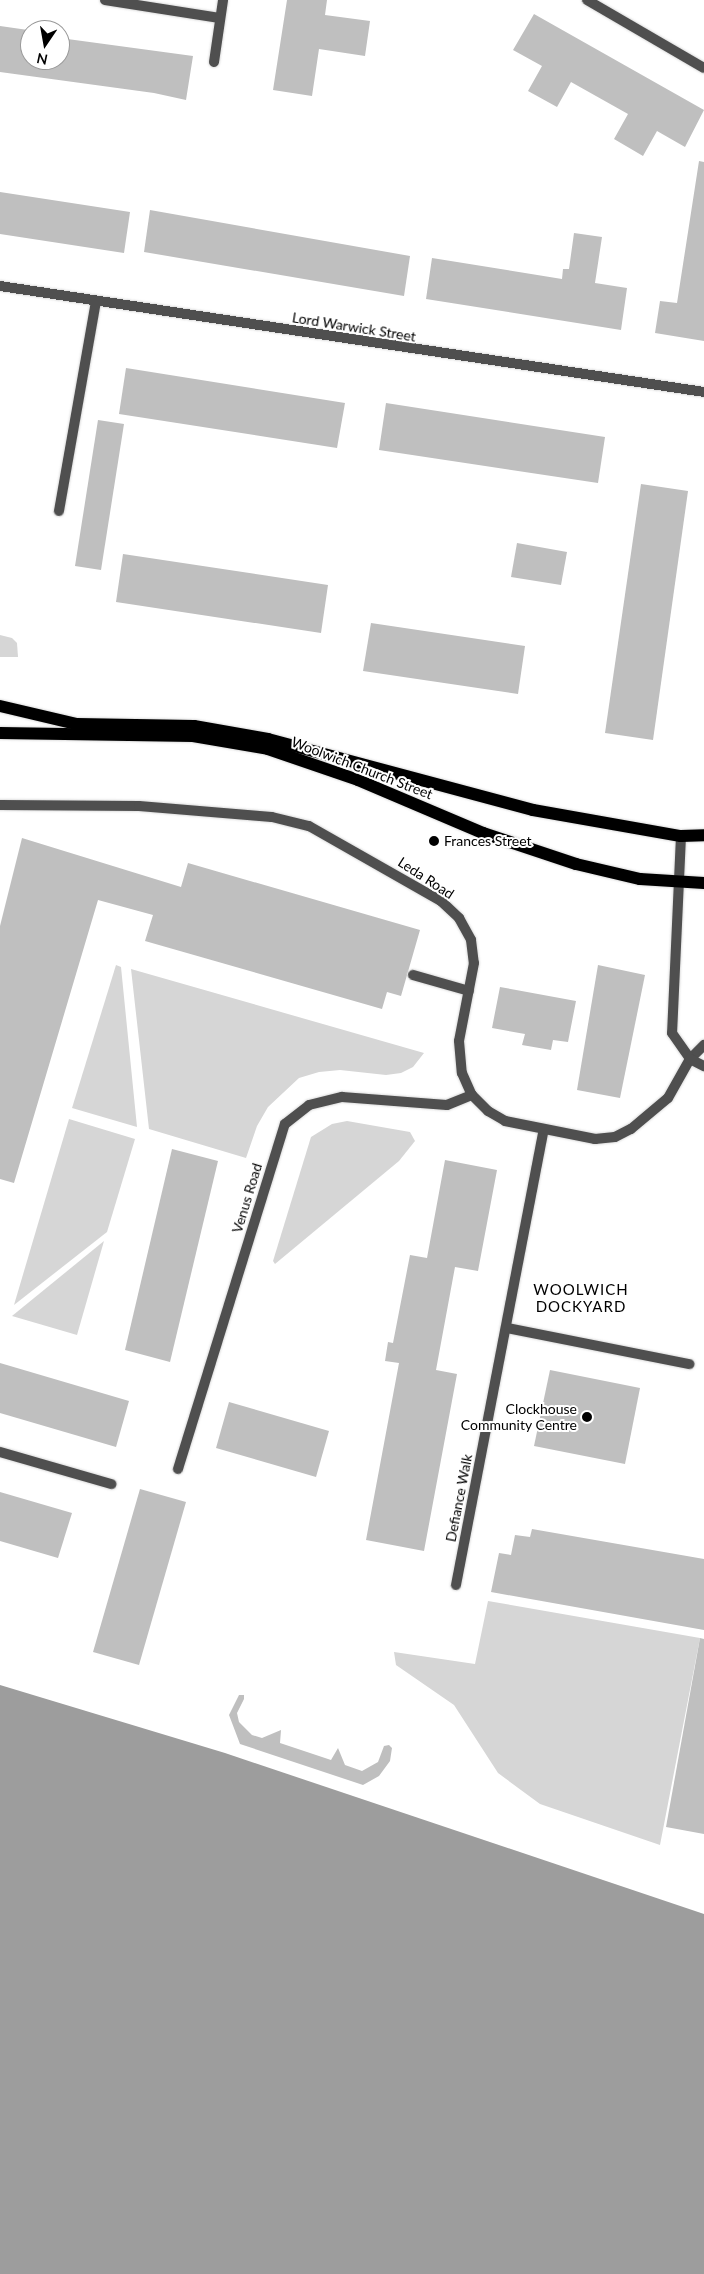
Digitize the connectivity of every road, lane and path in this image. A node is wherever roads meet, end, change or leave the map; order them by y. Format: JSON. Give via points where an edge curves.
{"nodes":[{"id":1,"x":105,"y":0,"type":"edge"},
{"id":2,"x":223,"y":0,"type":"edge"},
{"id":3,"x":587,"y":0,"type":"edge"},
{"id":4,"x":220,"y":18,"type":"junction"},
{"id":5,"x":214,"y":62,"type":"dead end"},
{"id":6,"x":704,"y":68,"type":"edge"},
{"id":7,"x":0,"y":286,"type":"edge"},
{"id":8,"x":96,"y":301,"type":"junction"},
{"id":9,"x":704,"y":392,"type":"edge"},
{"id":10,"x":59,"y":511,"type":"dead end"},
{"id":11,"x":0,"y":706,"type":"edge"},
{"id":12,"x":0,"y":733,"type":"edge"},
{"id":13,"x":0,"y":805,"type":"edge"},
{"id":14,"x":704,"y":835,"type":"edge"},
{"id":15,"x":681,"y":836,"type":"junction"},
{"id":16,"x":704,"y":883,"type":"edge"},
{"id":17,"x":678,"y":884,"type":"junction"},
{"id":18,"x":413,"y":975,"type":"dead end"},
{"id":19,"x":469,"y":990,"type":"junction"},
{"id":20,"x":704,"y":1045,"type":"edge"},
{"id":21,"x":690,"y":1059,"type":"junction"},
{"id":22,"x":704,"y":1066,"type":"edge"},
{"id":23,"x":472,"y":1095,"type":"junction"},
{"id":24,"x":544,"y":1129,"type":"junction"},
{"id":25,"x":507,"y":1328,"type":"junction"},
{"id":26,"x":690,"y":1364,"type":"dead end"},
{"id":27,"x":0,"y":1452,"type":"edge"},
{"id":28,"x":178,"y":1469,"type":"dead end"},
{"id":29,"x":111,"y":1484,"type":"dead end"},
{"id":30,"x":456,"y":1585,"type":"dead end"}],
"edges":[{"from":1,"to":4,"type":"street"},
{"from":2,"to":4,"type":"street"},
{"from":3,"to":6,"type":"street"},
{"from":4,"to":5,"type":"street"},
{"from":7,"to":8,"type":"street","name":"Lord Warwick Street"},
{"from":8,"to":9,"type":"street","name":"Lord Warwick Street"},
{"from":8,"to":10,"type":"street"},
{"from":11,"to":15,"type":"main road","name":"Woolwich Church Street","via":[[77,724],[194,726],[268,739],[533,810]]},
{"from":12,"to":17,"type":"main road","name":"Woolwich Church Street","via":[[193,736],[268,749],[358,780],[483,832],[576,864]]},
{"from":13,"to":19,"type":"street","name":"Leda Road","via":[[139,806],[272,817],[308,826],[441,901],[459,918],[470,940],[474,963]]},
{"from":14,"to":15,"type":"main road","name":"Woolwich Church Street"},
{"from":15,"to":17,"type":"street"},
{"from":16,"to":17,"type":"main road","name":"Woolwich Church Street"},
{"from":17,"to":21,"type":"street","via":[[672,1032]]},
{"from":18,"to":19,"type":"street"},
{"from":19,"to":23,"type":"street","name":"Leda Road","via":[[458,1056]]},
{"from":20,"to":21,"type":"street"},
{"from":21,"to":22,"type":"street"},
{"from":21,"to":24,"type":"street","via":[[668,1098],[631,1129],[615,1137],[595,1138]]},
{"from":23,"to":24,"type":"street","via":[[505,1121]]},
{"from":23,"to":28,"type":"street","name":"Venus Road","via":[[448,1105],[342,1097],[309,1105],[285,1124]]},
{"from":24,"to":25,"type":"street","name":"Defiance Walk"},
{"from":25,"to":26,"type":"street"},
{"from":25,"to":30,"type":"street","name":"Defiance Walk"},
{"from":27,"to":29,"type":"street"}]}
